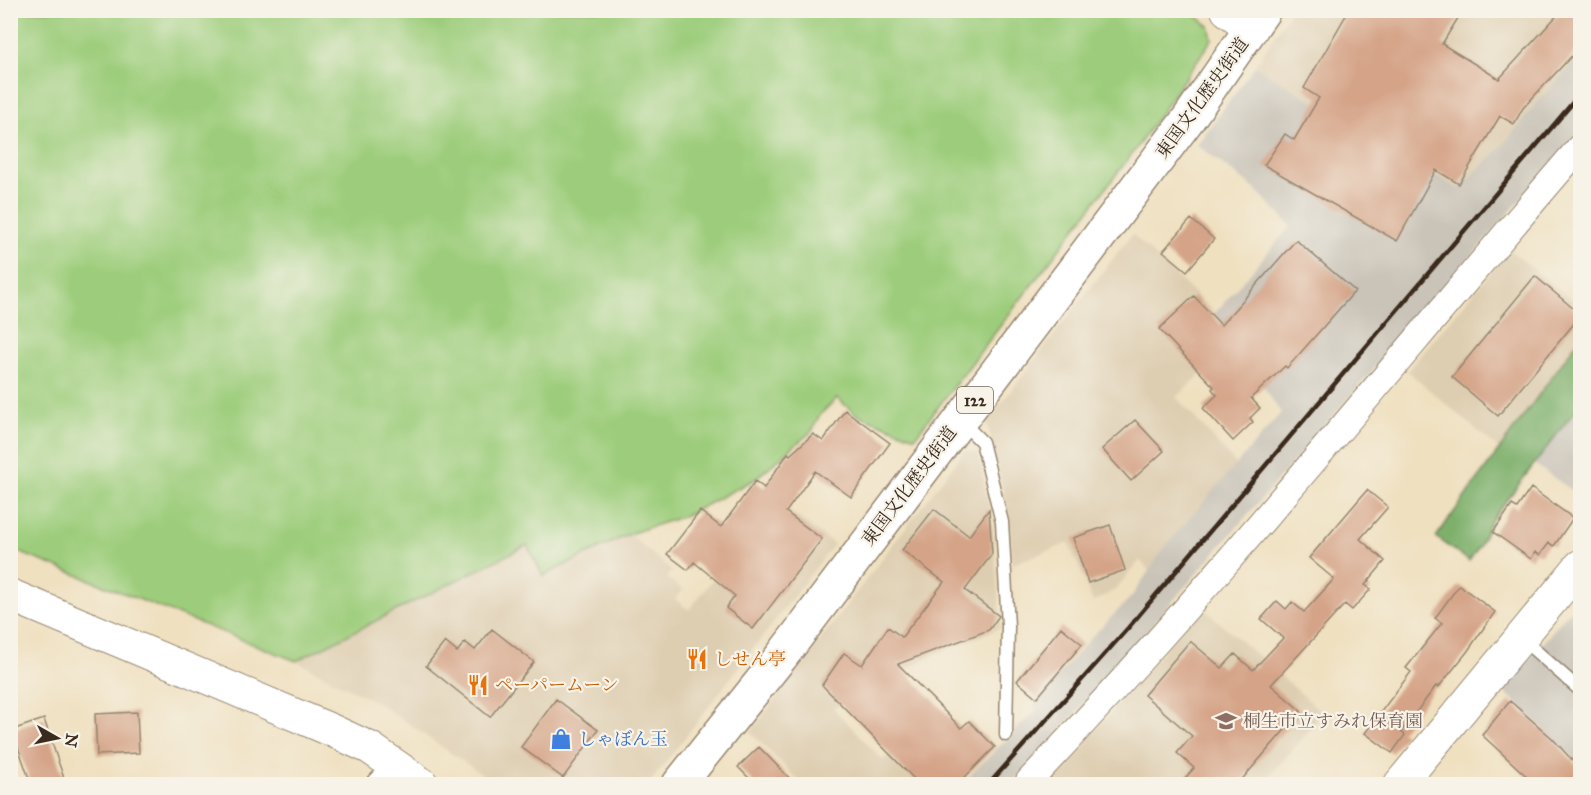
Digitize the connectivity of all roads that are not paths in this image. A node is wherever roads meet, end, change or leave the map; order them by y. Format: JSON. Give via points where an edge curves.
{"nodes":[{"id":1,"x":1248,"y":17,"type":"edge"},
{"id":2,"x":1581,"y":147,"type":"edge"},
{"id":3,"x":960,"y":420,"type":"junction"},
{"id":4,"x":1581,"y":566,"type":"edge"},
{"id":5,"x":10,"y":595,"type":"edge"},
{"id":6,"x":1521,"y":638,"type":"junction"},
{"id":7,"x":1581,"y":690,"type":"edge"},
{"id":8,"x":1006,"y":735,"type":"dead end"},
{"id":9,"x":381,"y":774,"type":"edge"},
{"id":10,"x":1028,"y":783,"type":"edge"},
{"id":11,"x":422,"y":784,"type":"edge"},
{"id":12,"x":679,"y":784,"type":"edge"},
{"id":13,"x":1400,"y":784,"type":"edge"}],
"edges":[{"from":1,"to":3,"type":"highway","name":"東国文化歴史街道","number":"122","via":[[1189,118]]},
{"from":2,"to":10,"type":"street","via":[[1320,452]]},
{"from":3,"to":8,"type":"lane","via":[[982,442],[1002,522],[1008,626]]},
{"from":3,"to":12,"type":"highway","name":"東国文化歴史街道","number":"122","via":[[781,657]]},
{"from":4,"to":6,"type":"street"},
{"from":5,"to":9,"type":"street","via":[[370,748]]},
{"from":6,"to":7,"type":"lane"},
{"from":6,"to":13,"type":"street"},
{"from":9,"to":11,"type":"street"}]}
